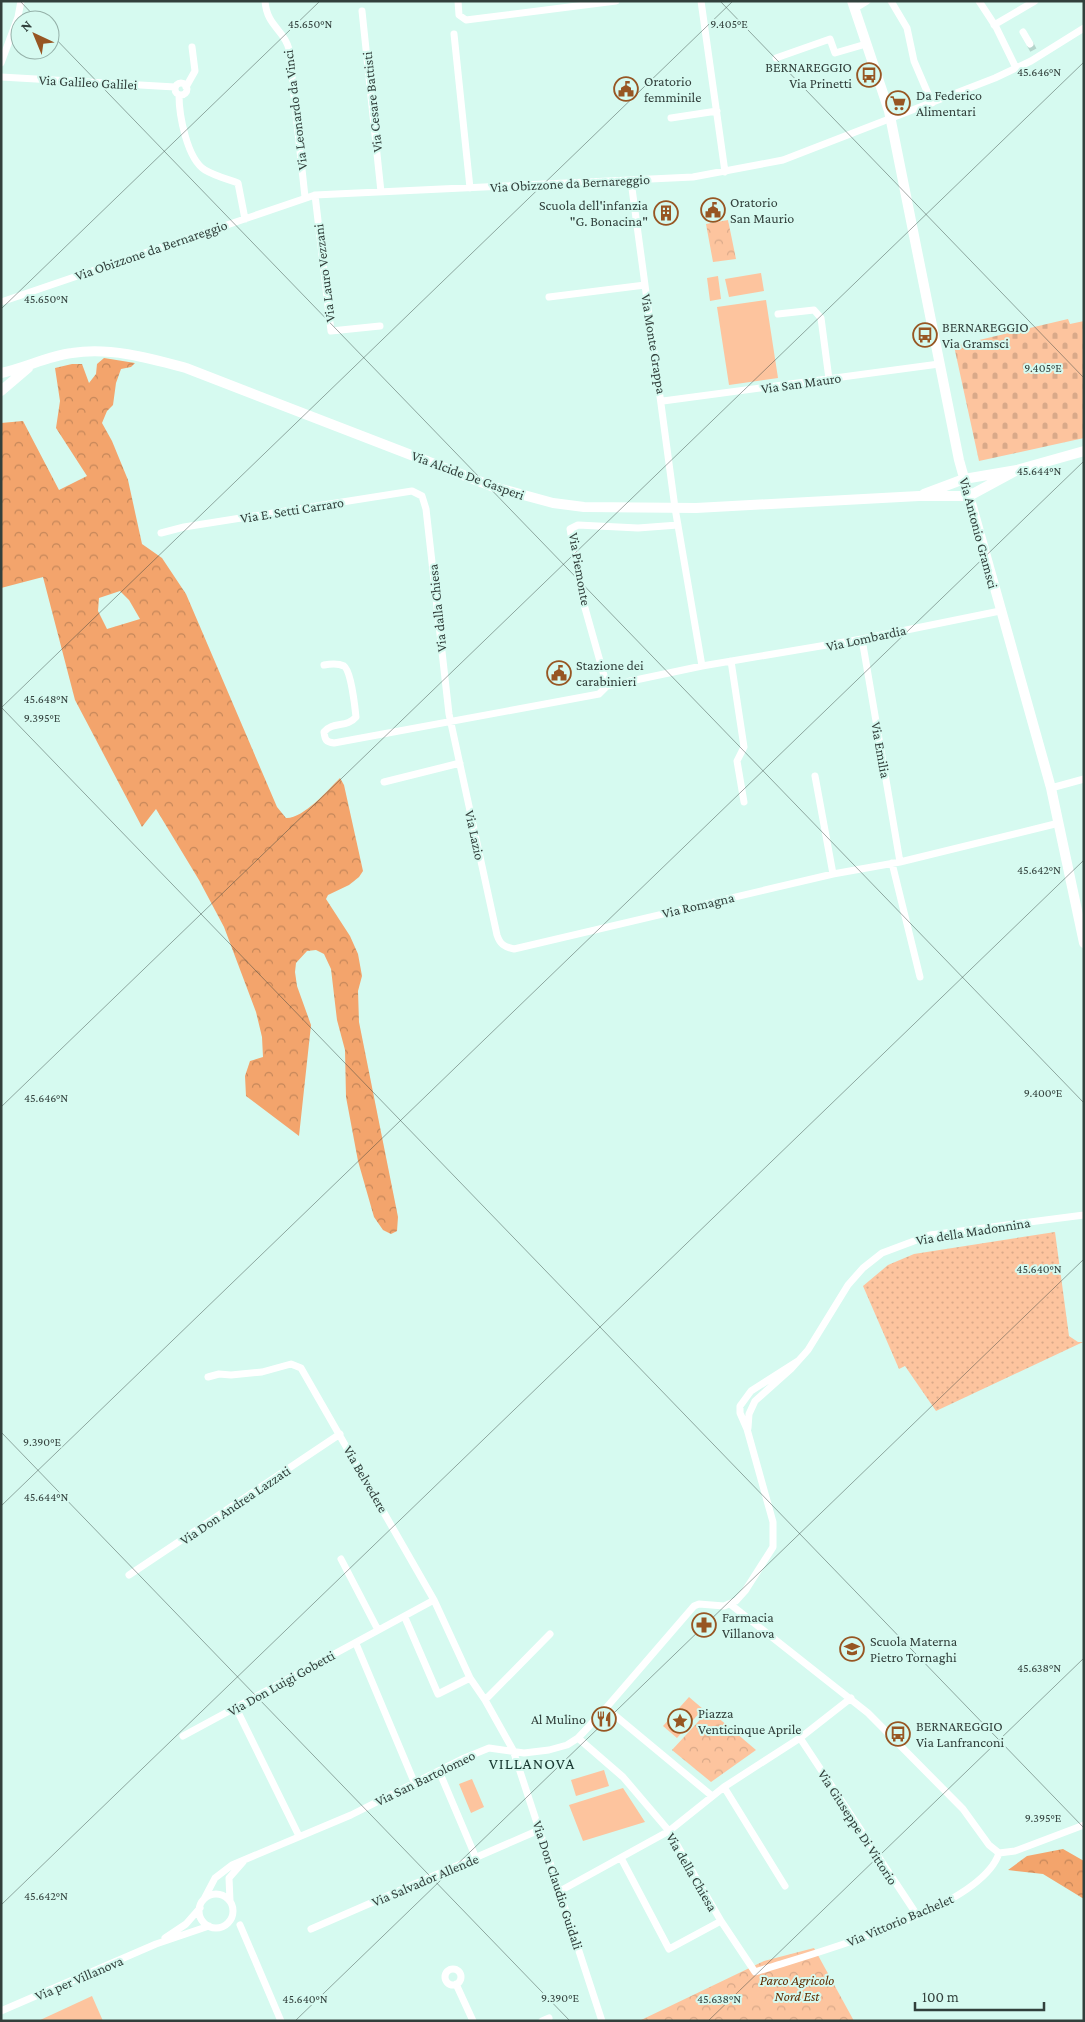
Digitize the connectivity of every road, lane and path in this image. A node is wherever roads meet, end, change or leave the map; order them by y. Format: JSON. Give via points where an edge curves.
{"nodes":[{"id":1,"x":21,"y":1,"type":"edge"},
{"id":2,"x":265,"y":1,"type":"edge"},
{"id":3,"x":458,"y":1,"type":"edge"},
{"id":4,"x":616,"y":1,"type":"edge"},
{"id":5,"x":701,"y":1,"type":"edge"},
{"id":6,"x":866,"y":1,"type":"edge"},
{"id":7,"x":891,"y":1,"type":"edge"},
{"id":8,"x":979,"y":1,"type":"edge"},
{"id":9,"x":1035,"y":1,"type":"edge"},
{"id":10,"x":582,"y":3,"type":"edge"},
{"id":11,"x":853,"y":5,"type":"edge"},
{"id":12,"x":362,"y":11,"type":"dead end"},
{"id":13,"x":994,"y":25,"type":"junction"},
{"id":14,"x":1083,"y":29,"type":"edge"},
{"id":15,"x":1022,"y":32,"type":"dead end"},
{"id":16,"x":454,"y":34,"type":"dead end"},
{"id":17,"x":866,"y":44,"type":"junction"},
{"id":18,"x":1030,"y":44,"type":"tunnel mouth"},
{"id":19,"x":192,"y":47,"type":"dead end"},
{"id":20,"x":776,"y":58,"type":"dead end"},
{"id":21,"x":1,"y":63,"type":"edge"},
{"id":22,"x":1016,"y":68,"type":"junction"},
{"id":23,"x":1,"y":77,"type":"edge"},
{"id":24,"x":186,"y":87,"type":"junction"},
{"id":25,"x":175,"y":88,"type":"junction"},
{"id":26,"x":180,"y":95,"type":"junction"},
{"id":27,"x":932,"y":103,"type":"junction"},
{"id":28,"x":717,"y":111,"type":"junction"},
{"id":29,"x":671,"y":118,"type":"dead end"},
{"id":30,"x":890,"y":120,"type":"junction"},
{"id":31,"x":725,"y":172,"type":"junction"},
{"id":32,"x":632,"y":181,"type":"junction"},
{"id":33,"x":470,"y":188,"type":"junction"},
{"id":34,"x":381,"y":192,"type":"junction"},
{"id":35,"x":315,"y":195,"type":"junction"},
{"id":36,"x":305,"y":197,"type":"junction"},
{"id":37,"x":245,"y":219,"type":"junction"},
{"id":38,"x":645,"y":285,"type":"junction"},
{"id":39,"x":549,"y":297,"type":"dead end"},
{"id":40,"x":1,"y":302,"type":"edge"},
{"id":41,"x":778,"y":314,"type":"dead end"},
{"id":42,"x":380,"y":326,"type":"dead end"},
{"id":43,"x":34,"y":363,"type":"junction"},
{"id":44,"x":939,"y":364,"type":"junction"},
{"id":45,"x":1,"y":373,"type":"edge"},
{"id":46,"x":829,"y":379,"type":"junction"},
{"id":47,"x":1,"y":391,"type":"edge"},
{"id":48,"x":663,"y":401,"type":"junction"},
{"id":49,"x":1084,"y":450,"type":"edge"},
{"id":50,"x":1017,"y":470,"type":"junction"},
{"id":51,"x":964,"y":478,"type":"junction"},
{"id":52,"x":422,"y":496,"type":"joint"},
{"id":53,"x":919,"y":496,"type":"junction"},
{"id":54,"x":969,"y":496,"type":"junction"},
{"id":55,"x":676,"y":508,"type":"junction"},
{"id":56,"x":678,"y":526,"type":"junction"},
{"id":57,"x":160,"y":534,"type":"dead end"},
{"id":58,"x":1000,"y":611,"type":"junction"},
{"id":59,"x":862,"y":639,"type":"junction"},
{"id":60,"x":731,"y":662,"type":"junction"},
{"id":61,"x":324,"y":665,"type":"dead end"},
{"id":62,"x":702,"y":666,"type":"junction"},
{"id":63,"x":607,"y":686,"type":"junction"},
{"id":64,"x":451,"y":721,"type":"junction"},
{"id":65,"x":460,"y":763,"type":"junction"},
{"id":66,"x":815,"y":776,"type":"dead end"},
{"id":67,"x":1084,"y":779,"type":"edge"},
{"id":68,"x":384,"y":782,"type":"dead end"},
{"id":69,"x":1050,"y":788,"type":"junction"},
{"id":70,"x":744,"y":802,"type":"dead end"},
{"id":71,"x":1059,"y":823,"type":"junction"},
{"id":72,"x":896,"y":862,"type":"junction"},
{"id":73,"x":833,"y":874,"type":"junction"},
{"id":74,"x":1084,"y":943,"type":"edge"},
{"id":75,"x":505,"y":947,"type":"joint"},
{"id":76,"x":920,"y":977,"type":"dead end"},
{"id":77,"x":1084,"y":1215,"type":"edge"},
{"id":78,"x":798,"y":1361,"type":"junction"},
{"id":79,"x":208,"y":1377,"type":"dead end"},
{"id":80,"x":748,"y":1429,"type":"junction"},
{"id":81,"x":340,"y":1434,"type":"junction"},
{"id":82,"x":340,"y":1559,"type":"dead end"},
{"id":83,"x":129,"y":1575,"type":"dead end"},
{"id":84,"x":434,"y":1600,"type":"junction"},
{"id":85,"x":730,"y":1604,"type":"junction"},
{"id":86,"x":406,"y":1620,"type":"dead end"},
{"id":87,"x":378,"y":1630,"type":"junction"},
{"id":88,"x":550,"y":1634,"type":"dead end"},
{"id":89,"x":357,"y":1646,"type":"dead end"},
{"id":90,"x":470,"y":1678,"type":"junction"},
{"id":91,"x":850,"y":1698,"type":"junction"},
{"id":92,"x":486,"y":1700,"type":"junction"},
{"id":93,"x":236,"y":1708,"type":"junction"},
{"id":94,"x":606,"y":1708,"type":"junction"},
{"id":95,"x":183,"y":1736,"type":"dead end"},
{"id":96,"x":578,"y":1738,"type":"junction"},
{"id":97,"x":800,"y":1738,"type":"junction"},
{"id":98,"x":513,"y":1750,"type":"junction"},
{"id":99,"x":439,"y":1771,"type":"junction"},
{"id":100,"x":415,"y":1784,"type":"junction"},
{"id":101,"x":724,"y":1787,"type":"junction"},
{"id":102,"x":712,"y":1796,"type":"junction"},
{"id":103,"x":1084,"y":1825,"type":"edge"},
{"id":104,"x":539,"y":1830,"type":"junction"},
{"id":105,"x":669,"y":1831,"type":"junction"},
{"id":106,"x":300,"y":1836,"type":"junction"},
{"id":107,"x":999,"y":1853,"type":"junction"},
{"id":108,"x":476,"y":1858,"type":"junction"},
{"id":109,"x":621,"y":1858,"type":"junction"},
{"id":110,"x":247,"y":1859,"type":"junction"},
{"id":111,"x":785,"y":1886,"type":"dead end"},
{"id":112,"x":560,"y":1890,"type":"junction"},
{"id":113,"x":204,"y":1899,"type":"junction"},
{"id":114,"x":231,"y":1904,"type":"junction"},
{"id":115,"x":200,"y":1907,"type":"junction"},
{"id":116,"x":917,"y":1915,"type":"junction"},
{"id":117,"x":721,"y":1921,"type":"junction"},
{"id":118,"x":228,"y":1922,"type":"junction"},
{"id":119,"x":240,"y":1925,"type":"junction"},
{"id":120,"x":210,"y":1926,"type":"junction"},
{"id":121,"x":311,"y":1929,"type":"dead end"},
{"id":122,"x":156,"y":1944,"type":"junction"},
{"id":123,"x":755,"y":1972,"type":"joint"},
{"id":124,"x":456,"y":1984,"type":"dead end"},
{"id":125,"x":1,"y":2011,"type":"edge"},
{"id":126,"x":282,"y":2021,"type":"edge"},
{"id":127,"x":473,"y":2021,"type":"edge"},
{"id":128,"x":602,"y":2021,"type":"edge"}],
"edges":[{"from":1,"to":21,"type":"street"},
{"from":2,"to":36,"type":"street","name":"Via Leonardo da Vinci","via":[[269,21],[286,39]]},
{"from":3,"to":10,"type":"street","via":[[459,15],[466,20]]},
{"from":4,"to":10,"type":"street"},
{"from":5,"to":28,"type":"street"},
{"from":6,"to":11,"type":"street"},
{"from":7,"to":27,"type":"street","via":[[907,28],[914,62]]},
{"from":8,"to":13,"type":"street"},
{"from":9,"to":13,"type":"street"},
{"from":11,"to":17,"type":"main road","name":"Via Antonio Gramsci"},
{"from":12,"to":34,"type":"street","name":"Via Cesare Battisti"},
{"from":13,"to":22,"type":"street"},
{"from":14,"to":22,"type":"street","name":"Via Obizzone da Bernareggio"},
{"from":15,"to":18,"type":"street"},
{"from":16,"to":33,"type":"street"},
{"from":17,"to":20,"type":"street","via":[[835,53],[830,39]]},
{"from":17,"to":30,"type":"main road","name":"Via Antonio Gramsci"},
{"from":19,"to":24,"type":"street","via":[[195,71]]},
{"from":22,"to":27,"type":"street","name":"Via Obizzone da Bernareggio"},
{"from":23,"to":25,"type":"street","name":"Via Galileo Galilei"},
{"from":24,"to":25,"type":"street","name":"Via Galileo Galilei","via":[[179,84]]},
{"from":24,"to":26,"type":"street","via":[[185,94]]},
{"from":25,"to":26,"type":"street"},
{"from":26,"to":37,"type":"street","name":"Via Obizzone da Bernareggio","via":[[179,104],[190,152],[204,169],[238,183]]},
{"from":27,"to":30,"type":"street","name":"Via Obizzone da Bernareggio"},
{"from":28,"to":29,"type":"street"},
{"from":28,"to":31,"type":"street"},
{"from":30,"to":31,"type":"street","name":"Via Obizzone da Bernareggio","via":[[783,160]]},
{"from":30,"to":44,"type":"main road","name":"Via Antonio Gramsci"},
{"from":31,"to":32,"type":"street","name":"Via Obizzone da Bernareggio"},
{"from":32,"to":33,"type":"street","name":"Via Obizzone da Bernareggio"},
{"from":32,"to":38,"type":"street","name":"Via Monte Grappa"},
{"from":33,"to":34,"type":"street","name":"Via Obizzone da Bernareggio"},
{"from":34,"to":35,"type":"street","name":"Via Obizzone da Bernareggio"},
{"from":35,"to":36,"type":"street","name":"Via Obizzone da Bernareggio"},
{"from":35,"to":42,"type":"street","name":"Via Lauro Vezzani","via":[[330,331]]},
{"from":36,"to":37,"type":"street","name":"Via Obizzone da Bernareggio"},
{"from":37,"to":40,"type":"street","name":"Via Obizzone da Bernareggio"},
{"from":38,"to":39,"type":"street"},
{"from":38,"to":48,"type":"street","name":"Via Monte Grappa"},
{"from":41,"to":46,"type":"street","via":[[814,310],[819,314]]},
{"from":43,"to":45,"type":"main road","name":"Via Alcide De Gasperi"},
{"from":43,"to":47,"type":"main road","name":"Via Alcide De Gasperi"},
{"from":43,"to":55,"type":"main road","name":"Via Alcide De Gasperi","via":[[71,353],[107,351],[150,358],[186,368],[523,496],[592,507]]},
{"from":44,"to":46,"type":"street","name":"Via San Mauro"},
{"from":44,"to":51,"type":"main road","name":"Via Antonio Gramsci"},
{"from":46,"to":48,"type":"street","name":"Via San Mauro"},
{"from":48,"to":55,"type":"street","name":"Via Monte Grappa"},
{"from":49,"to":50,"type":"main road"},
{"from":50,"to":51,"type":"main road","name":"Via Alcide De Gasperi"},
{"from":50,"to":54,"type":"main road"},
{"from":51,"to":53,"type":"main road","name":"Via Alcide De Gasperi"},
{"from":51,"to":54,"type":"main road","name":"Via Antonio Gramsci"},
{"from":52,"to":57,"type":"street","name":"Via E. Setti Carraro","via":[[412,491],[184,527]]},
{"from":52,"to":64,"type":"street","name":"Via dalla Chiesa"},
{"from":53,"to":54,"type":"main road","name":"Via Alcide De Gasperi"},
{"from":53,"to":55,"type":"main road","name":"Via Alcide De Gasperi"},
{"from":54,"to":58,"type":"main road","name":"Via Antonio Gramsci"},
{"from":55,"to":56,"type":"street","name":"Via Monte Grappa"},
{"from":56,"to":62,"type":"street","name":"Via Monte Grappa"},
{"from":56,"to":63,"type":"street","name":"Via Piemonte","via":[[578,525],[570,529],[584,601]]},
{"from":58,"to":59,"type":"street","name":"Via Lombardia"},
{"from":58,"to":69,"type":"main road","name":"Via Antonio Gramsci"},
{"from":59,"to":60,"type":"street","name":"Via Lombardia"},
{"from":59,"to":72,"type":"street","name":"Via Emilia"},
{"from":60,"to":62,"type":"street","name":"Via Lombardia"},
{"from":60,"to":70,"type":"street","via":[[744,747],[737,761]]},
{"from":61,"to":64,"type":"street","name":"Via Lombardia","via":[[344,666],[348,672],[356,717],[348,724],[328,728],[324,732],[329,743]]},
{"from":62,"to":63,"type":"street","name":"Via Lombardia"},
{"from":63,"to":64,"type":"street","name":"Via Lombardia","via":[[599,694]]},
{"from":64,"to":65,"type":"street","name":"Via Lazio"},
{"from":65,"to":68,"type":"street"},
{"from":65,"to":75,"type":"street","name":"Via Lazio","via":[[497,935]]},
{"from":66,"to":73,"type":"street"},
{"from":67,"to":69,"type":"street"},
{"from":69,"to":71,"type":"main road","name":"Via Antonio Gramsci"},
{"from":71,"to":72,"type":"street","name":"Via Romagna"},
{"from":71,"to":74,"type":"main road","name":"Via Antonio Gramsci"},
{"from":72,"to":73,"type":"street","name":"Via Romagna"},
{"from":72,"to":76,"type":"street"},
{"from":73,"to":75,"type":"street","name":"Via Romagna","via":[[514,949]]},
{"from":77,"to":78,"type":"street","name":"Via della Madonnina","via":[[930,1235],[889,1250],[858,1273]]},
{"from":78,"to":80,"type":"street","name":"Via della Madonnina","via":[[782,1379],[754,1401]]},
{"from":78,"to":80,"type":"street","name":"Via della Madonnina","via":[[744,1398],[740,1414]]},
{"from":79,"to":81,"type":"street","name":"Via Belvedere","via":[[262,1372],[291,1364],[301,1368]]},
{"from":80,"to":85,"type":"street","name":"Via della Madonnina","via":[[772,1522],[774,1543],[745,1591]]},
{"from":81,"to":83,"type":"street","name":"Via Don Andrea Lazzati"},
{"from":81,"to":84,"type":"street","name":"Via Belvedere"},
{"from":82,"to":87,"type":"street"},
{"from":84,"to":87,"type":"street","name":"Via Don Luigi Gobetti"},
{"from":84,"to":90,"type":"street","name":"Via Belvedere"},
{"from":85,"to":91,"type":"street"},
{"from":85,"to":94,"type":"street","name":"Via San Bartolomeo","via":[[694,1606]]},
{"from":86,"to":90,"type":"street","via":[[438,1694]]},
{"from":87,"to":93,"type":"street","name":"Via Don Luigi Gobetti"},
{"from":88,"to":92,"type":"street"},
{"from":89,"to":100,"type":"street"},
{"from":90,"to":92,"type":"street","name":"Via Belvedere"},
{"from":91,"to":97,"type":"street"},
{"from":91,"to":107,"type":"street","via":[[919,1762]]},
{"from":92,"to":98,"type":"street","name":"Via Belvedere"},
{"from":93,"to":95,"type":"street","name":"Via Don Luigi Gobetti"},
{"from":93,"to":106,"type":"street"},
{"from":94,"to":96,"type":"street","name":"Via San Bartolomeo"},
{"from":94,"to":102,"type":"street"},
{"from":96,"to":98,"type":"street","name":"Via San Bartolomeo","via":[[549,1750],[524,1753]]},
{"from":96,"to":105,"type":"street","name":"Via della Chiesa","via":[[623,1778]]},
{"from":97,"to":101,"type":"street"},
{"from":97,"to":116,"type":"street","name":"Via Giuseppe Di Vittorio"},
{"from":98,"to":99,"type":"street","name":"Via San Bartolomeo","via":[[489,1748]]},
{"from":98,"to":104,"type":"street","name":"Via Don Claudio Guidali"},
{"from":99,"to":100,"type":"street","name":"Via San Bartolomeo"},
{"from":99,"to":108,"type":"street"},
{"from":100,"to":106,"type":"street","name":"Via San Bartolomeo"},
{"from":101,"to":102,"type":"street"},
{"from":101,"to":111,"type":"street"},
{"from":102,"to":105,"type":"street"},
{"from":103,"to":107,"type":"street","via":[[1015,1851]]},
{"from":104,"to":108,"type":"street","name":"Via Salvador Allende"},
{"from":104,"to":112,"type":"street","name":"Via Don Claudio Guidali"},
{"from":105,"to":109,"type":"street"},
{"from":105,"to":117,"type":"street","name":"Via della Chiesa"},
{"from":106,"to":110,"type":"street","name":"Via San Bartolomeo"},
{"from":107,"to":116,"type":"street","name":"Via Vittorio Bachelet","via":[[990,1870],[976,1884]]},
{"from":108,"to":121,"type":"street","name":"Via Salvador Allende"},
{"from":109,"to":112,"type":"street"},
{"from":109,"to":117,"type":"street","via":[[669,1949]]},
{"from":110,"to":113,"type":"street","name":"Via San Bartolomeo","via":[[219,1873]]},
{"from":110,"to":114,"type":"street","name":"Via San Bartolomeo","via":[[230,1878]]},
{"from":112,"to":128,"type":"street","name":"Via Don Claudio Guidali"},
{"from":113,"to":114,"type":"street","via":[[219,1894]]},
{"from":113,"to":115,"type":"street","name":"Via San Bartolomeo"},
{"from":114,"to":118,"type":"street","name":"Via San Bartolomeo","via":[[232,1914]]},
{"from":114,"to":119,"type":"street"},
{"from":115,"to":120,"type":"street","via":[[201,1918]]},
{"from":115,"to":122,"type":"street","name":"Via San Bartolomeo","via":[[186,1924]]},
{"from":116,"to":123,"type":"street","name":"Via Vittorio Bachelet","via":[[857,1941]]},
{"from":117,"to":123,"type":"street","name":"Via della Chiesa"},
{"from":118,"to":119,"type":"street"},
{"from":118,"to":120,"type":"street","via":[[220,1927]]},
{"from":119,"to":126,"type":"street"},
{"from":120,"to":122,"type":"street"},
{"from":122,"to":125,"type":"street","name":"Via per Villanova"},
{"from":124,"to":127,"type":"street"}]}
